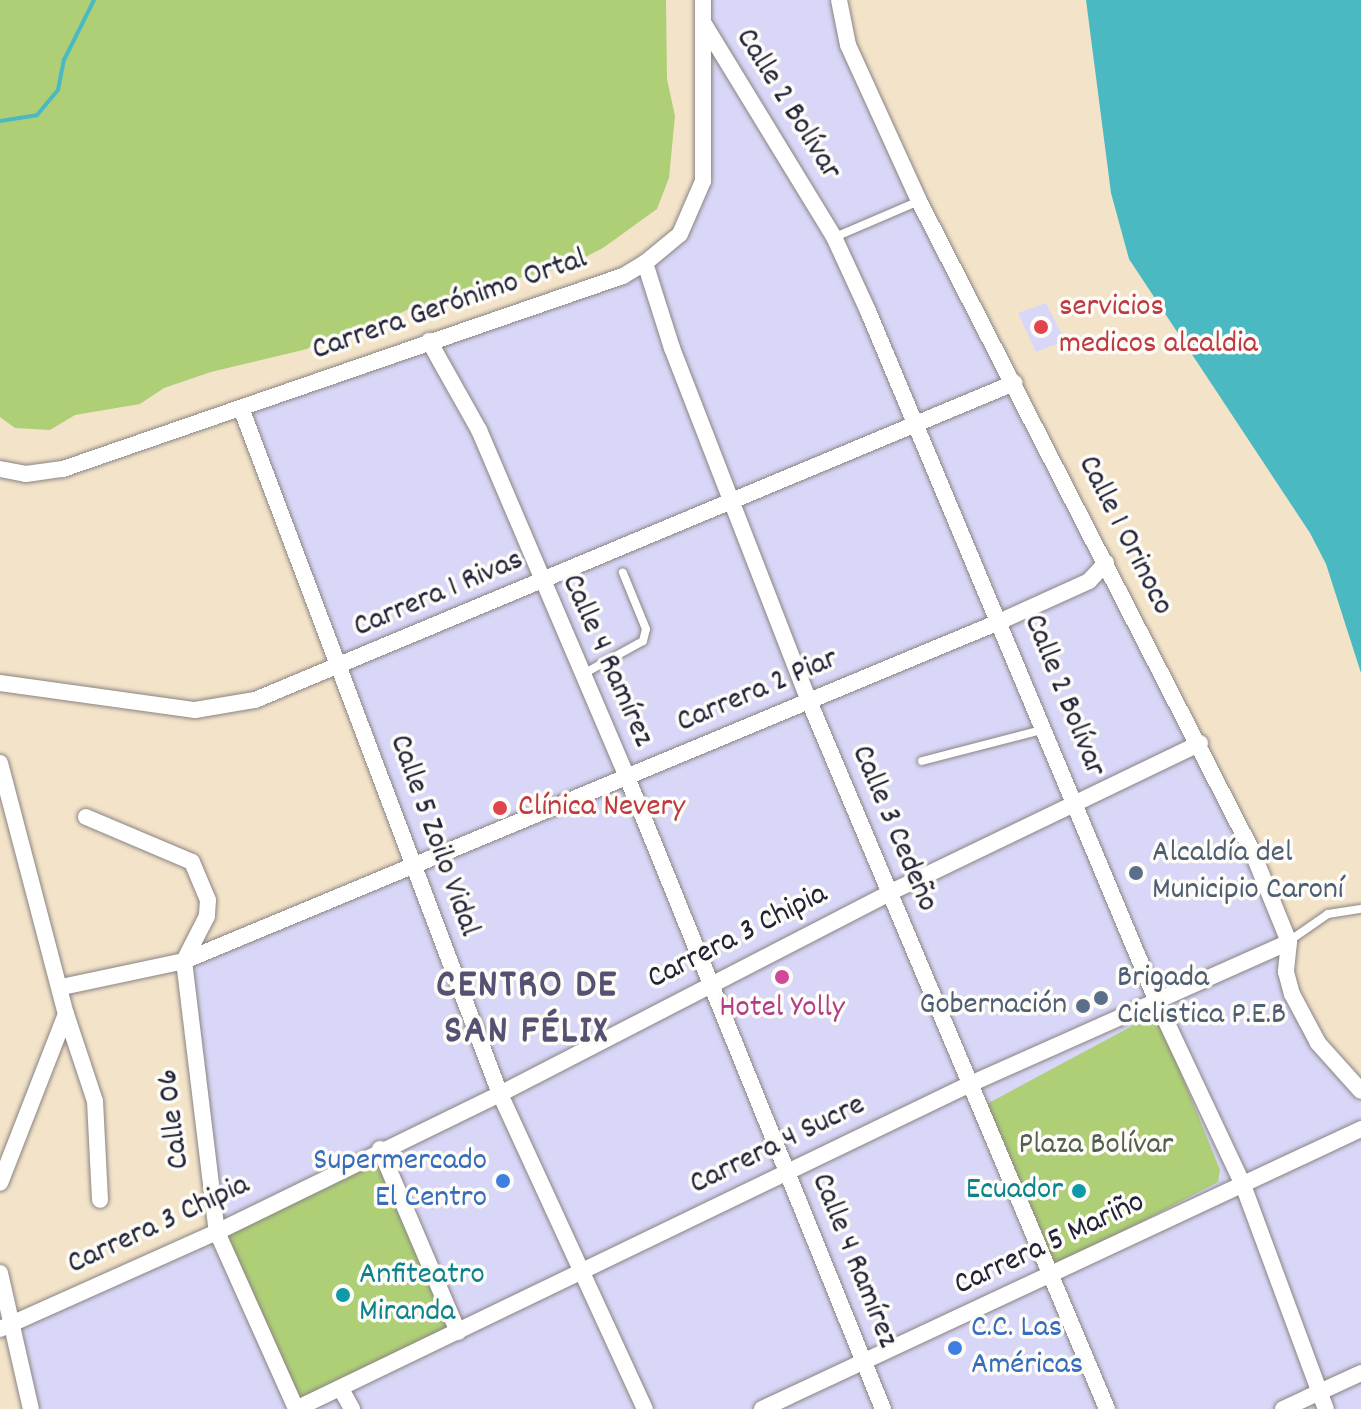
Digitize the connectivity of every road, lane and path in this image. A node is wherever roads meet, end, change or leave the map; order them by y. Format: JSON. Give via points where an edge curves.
{"nodes":[{"id":1,"x":703,"y":0,"type":"edge"},
{"id":2,"x":839,"y":0,"type":"edge"},
{"id":3,"x":704,"y":24,"type":"junction"},
{"id":4,"x":919,"y":201,"type":"junction"},
{"id":5,"x":834,"y":237,"type":"junction"},
{"id":6,"x":645,"y":263,"type":"junction"},
{"id":7,"x":429,"y":341,"type":"junction"},
{"id":8,"x":1014,"y":383,"type":"junction"},
{"id":9,"x":241,"y":408,"type":"junction"},
{"id":10,"x":918,"y":424,"type":"junction"},
{"id":11,"x":0,"y":469,"type":"edge"},
{"id":12,"x":732,"y":501,"type":"junction"},
{"id":13,"x":1106,"y":563,"type":"junction"},
{"id":14,"x":623,"y":573,"type":"dead end"},
{"id":15,"x":541,"y":582,"type":"junction"},
{"id":16,"x":1001,"y":621,"type":"junction"},
{"id":17,"x":341,"y":667,"type":"junction"},
{"id":18,"x":582,"y":674,"type":"junction"},
{"id":19,"x":0,"y":683,"type":"edge"},
{"id":20,"x":809,"y":701,"type":"junction"},
{"id":21,"x":1046,"y":729,"type":"junction"},
{"id":22,"x":1200,"y":743,"type":"junction"},
{"id":23,"x":922,"y":761,"type":"dead end"},
{"id":24,"x":0,"y":763,"type":"edge"},
{"id":25,"x":627,"y":777,"type":"junction"},
{"id":26,"x":1076,"y":801,"type":"junction"},
{"id":27,"x":86,"y":817,"type":"dead end"},
{"id":28,"x":414,"y":866,"type":"junction"},
{"id":29,"x":891,"y":892,"type":"junction"},
{"id":30,"x":1361,"y":909,"type":"edge"},
{"id":31,"x":1289,"y":942,"type":"junction"},
{"id":32,"x":184,"y":961,"type":"junction"},
{"id":33,"x":711,"y":982,"type":"junction"},
{"id":34,"x":62,"y":987,"type":"junction"},
{"id":35,"x":1157,"y":1002,"type":"junction"},
{"id":36,"x":66,"y":1014,"type":"junction"},
{"id":37,"x":968,"y":1085,"type":"junction"},
{"id":38,"x":1361,"y":1091,"type":"edge"},
{"id":39,"x":500,"y":1094,"type":"junction"},
{"id":40,"x":1361,"y":1129,"type":"edge"},
{"id":41,"x":380,"y":1149,"type":"junction"},
{"id":42,"x":786,"y":1172,"type":"junction"},
{"id":43,"x":0,"y":1183,"type":"edge"},
{"id":44,"x":1243,"y":1185,"type":"junction"},
{"id":45,"x":100,"y":1200,"type":"dead end"},
{"id":46,"x":217,"y":1232,"type":"junction"},
{"id":47,"x":0,"y":1273,"type":"edge"},
{"id":48,"x":582,"y":1273,"type":"junction"},
{"id":49,"x":1055,"y":1276,"type":"junction"},
{"id":50,"x":6,"y":1327,"type":"edge"},
{"id":51,"x":458,"y":1332,"type":"junction"},
{"id":52,"x":865,"y":1360,"type":"junction"},
{"id":53,"x":1361,"y":1373,"type":"edge"},
{"id":54,"x":341,"y":1389,"type":"junction"},
{"id":55,"x":1324,"y":1401,"type":"edge"},
{"id":56,"x":31,"y":1409,"type":"edge"},
{"id":57,"x":296,"y":1409,"type":"edge"},
{"id":58,"x":352,"y":1409,"type":"edge"},
{"id":59,"x":645,"y":1409,"type":"edge"},
{"id":60,"x":762,"y":1409,"type":"edge"},
{"id":61,"x":883,"y":1409,"type":"edge"},
{"id":62,"x":1107,"y":1409,"type":"edge"},
{"id":63,"x":1283,"y":1409,"type":"edge"}],
"edges":[{"from":1,"to":3,"type":"street","name":"Carrera Gerónimo Ortal"},
{"from":2,"to":4,"type":"street","name":"Calle 1 Orinoco","via":[[848,45]]},
{"from":3,"to":5,"type":"street","name":"Calle 2 Bolívar"},
{"from":3,"to":6,"type":"street","name":"Carrera Gerónimo Ortal","via":[[703,181],[680,234]]},
{"from":4,"to":5,"type":"lane"},
{"from":4,"to":8,"type":"street","name":"Calle 1 Orinoco"},
{"from":5,"to":10,"type":"street","name":"Calle 2 Bolívar"},
{"from":6,"to":7,"type":"street","name":"Carrera Gerónimo Ortal","via":[[623,276]]},
{"from":6,"to":12,"type":"street","name":"Calle 3 Cedeño"},
{"from":7,"to":9,"type":"street","name":"Carrera Gerónimo Ortal"},
{"from":7,"to":15,"type":"street","name":"Calle 4 Ramírez","via":[[479,430]]},
{"from":8,"to":10,"type":"street","name":"Carrera 1 Rivas"},
{"from":8,"to":13,"type":"street","name":"Calle 1 Orinoco"},
{"from":9,"to":11,"type":"street","name":"Carrera Gerónimo Ortal","via":[[63,469],[26,474]]},
{"from":9,"to":17,"type":"street","name":"Calle 5 Zoilo Vidal"},
{"from":10,"to":12,"type":"street","name":"Carrera 1 Rivas"},
{"from":10,"to":16,"type":"street","name":"Calle 2 Bolívar"},
{"from":12,"to":15,"type":"street","name":"Carrera 1 Rivas"},
{"from":12,"to":20,"type":"street","name":"Calle 3 Cedeño"},
{"from":13,"to":16,"type":"street","name":"Carrera 2 Piar","via":[[1089,581]]},
{"from":13,"to":22,"type":"street","name":"Calle 1 Orinoco"},
{"from":14,"to":18,"type":"lane","via":[[646,629],[643,641]]},
{"from":15,"to":17,"type":"street","name":"Carrera 1 Rivas"},
{"from":15,"to":18,"type":"street","name":"Calle 4 Ramírez"},
{"from":16,"to":20,"type":"street","name":"Carrera 2 Piar"},
{"from":16,"to":21,"type":"street","name":"Calle 2 Bolívar"},
{"from":17,"to":19,"type":"street","name":"Carrera 1 Rivas","via":[[255,700],[195,710]]},
{"from":17,"to":28,"type":"street","name":"Calle 5 Zoilo Vidal"},
{"from":18,"to":25,"type":"street","name":"Calle 4 Ramírez"},
{"from":20,"to":25,"type":"street","name":"Carrera 2 Piar"},
{"from":20,"to":29,"type":"street","name":"Calle 3 Cedeño"},
{"from":21,"to":23,"type":"lane"},
{"from":21,"to":26,"type":"street","name":"Calle 2 Bolívar"},
{"from":22,"to":26,"type":"street","name":"Carrera 3 Chipia"},
{"from":22,"to":31,"type":"street","name":"Calle 1 Orinoco"},
{"from":24,"to":34,"type":"street"},
{"from":25,"to":28,"type":"street","name":"Carrera 2 Piar"},
{"from":25,"to":33,"type":"street","name":"Calle 4 Ramírez"},
{"from":26,"to":29,"type":"street","name":"Carrera 3 Chipia"},
{"from":26,"to":35,"type":"street","name":"Calle 2 Bolívar"},
{"from":27,"to":32,"type":"street","via":[[192,862],[208,900],[207,916]]},
{"from":28,"to":32,"type":"street","name":"Carrera 2 Piar"},
{"from":28,"to":39,"type":"street","name":"Calle 5 Zoilo Vidal"},
{"from":29,"to":33,"type":"street","name":"Carrera 3 Chipia"},
{"from":29,"to":37,"type":"street","name":"Calle 3 Cedeño"},
{"from":30,"to":31,"type":"lane","via":[[1328,914]]},
{"from":31,"to":35,"type":"street","name":"Carrera 4 Sucre"},
{"from":31,"to":38,"type":"street","name":"Calle 1 Orinoco","via":[[1286,972],[1292,994],[1318,1043]]},
{"from":32,"to":34,"type":"street","name":"Carrera 2 Piar"},
{"from":32,"to":46,"type":"street","name":"Calle 06"},
{"from":33,"to":39,"type":"street","name":"Carrera 3 Chipia"},
{"from":33,"to":42,"type":"street","name":"Calle 4 Ramírez"},
{"from":34,"to":36,"type":"street"},
{"from":35,"to":37,"type":"street","name":"Carrera 4 Sucre"},
{"from":35,"to":44,"type":"street","name":"Calle 2 Bolívar"},
{"from":36,"to":43,"type":"street"},
{"from":36,"to":45,"type":"street","via":[[95,1101]]},
{"from":37,"to":42,"type":"street","name":"Carrera 4 Sucre"},
{"from":37,"to":49,"type":"street","name":"Calle 3 Cedeño"},
{"from":39,"to":41,"type":"street","name":"Carrera 3 Chipia"},
{"from":39,"to":48,"type":"street","name":"Calle 5 Zoilo Vidal"},
{"from":40,"to":44,"type":"street","name":"Carrera 5 Mariño"},
{"from":41,"to":46,"type":"street","name":"Carrera 3 Chipia"},
{"from":41,"to":51,"type":"street"},
{"from":42,"to":48,"type":"street","name":"Carrera 4 Sucre"},
{"from":42,"to":52,"type":"street","name":"Calle 4 Ramírez"},
{"from":44,"to":49,"type":"street","name":"Carrera 5 Mariño"},
{"from":44,"to":55,"type":"street","name":"Calle 2 Bolívar"},
{"from":46,"to":50,"type":"street","name":"Carrera 3 Chipia"},
{"from":46,"to":57,"type":"street","name":"Calle 06"},
{"from":47,"to":50,"type":"street"},
{"from":48,"to":51,"type":"street","name":"Carrera 4 Sucre"},
{"from":48,"to":59,"type":"street","name":"Calle 5 Zoilo Vidal"},
{"from":49,"to":52,"type":"street","name":"Carrera 5 Mariño"},
{"from":49,"to":62,"type":"street","name":"Calle 3 Cedeño"},
{"from":50,"to":56,"type":"street"},
{"from":51,"to":54,"type":"street","name":"Carrera 4 Sucre"},
{"from":52,"to":60,"type":"street","name":"Carrera 5 Mariño"},
{"from":52,"to":61,"type":"street","name":"Calle 4 Ramírez"},
{"from":53,"to":55,"type":"street"},
{"from":54,"to":57,"type":"street","name":"Carrera 4 Sucre"},
{"from":54,"to":58,"type":"street"},
{"from":55,"to":63,"type":"street"}]}
